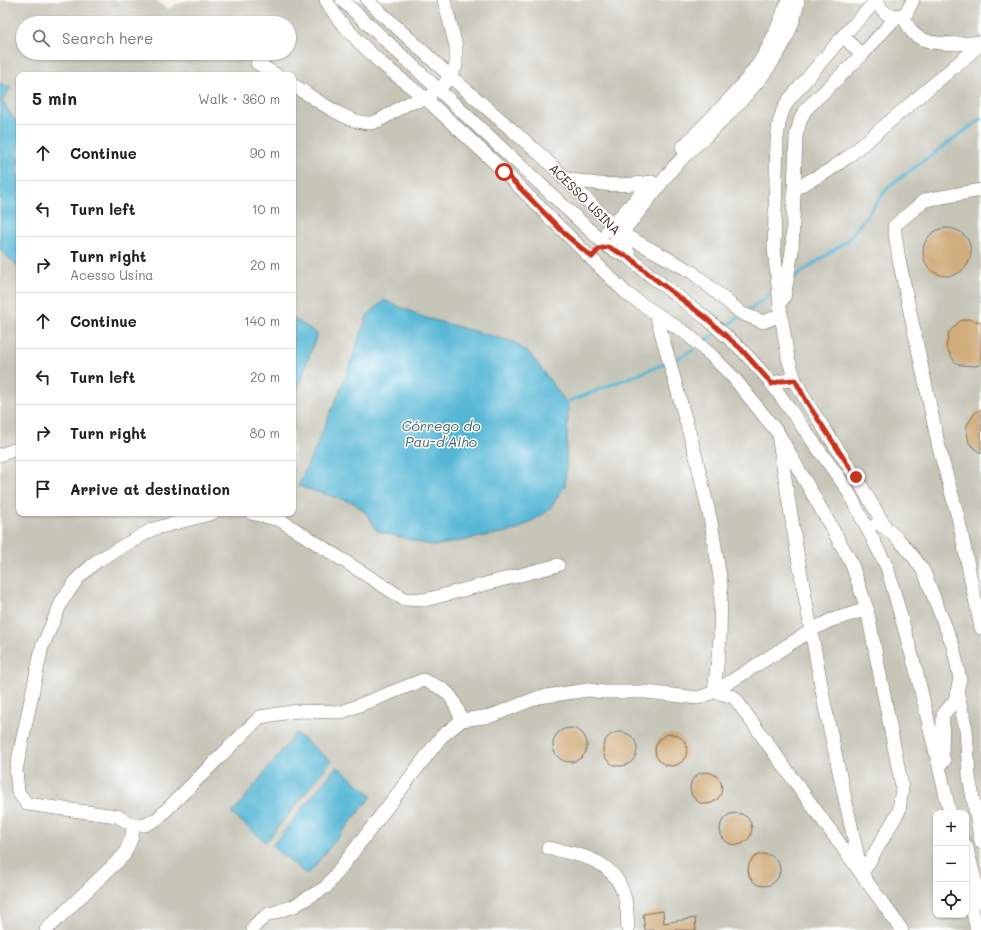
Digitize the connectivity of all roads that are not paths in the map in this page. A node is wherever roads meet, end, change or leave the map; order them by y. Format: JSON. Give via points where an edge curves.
{"nodes":[{"id":1,"x":326,"y":0,"type":"edge"},
{"id":2,"x":342,"y":0,"type":"edge"},
{"id":3,"x":367,"y":0,"type":"edge"},
{"id":4,"x":444,"y":0,"type":"edge"},
{"id":5,"x":788,"y":0,"type":"edge"},
{"id":6,"x":798,"y":0,"type":"edge"},
{"id":7,"x":877,"y":0,"type":"edge"},
{"id":8,"x":913,"y":0,"type":"edge"},
{"id":9,"x":900,"y":16,"type":"junction"},
{"id":10,"x":843,"y":36,"type":"junction"},
{"id":11,"x":981,"y":43,"type":"edge"},
{"id":12,"x":862,"y":55,"type":"junction"},
{"id":13,"x":257,"y":63,"type":"dead end"},
{"id":14,"x":272,"y":72,"type":"edge"},
{"id":15,"x":450,"y":77,"type":"junction"},
{"id":16,"x":296,"y":87,"type":"edge"},
{"id":17,"x":438,"y":90,"type":"junction"},
{"id":18,"x":426,"y":99,"type":"junction"},
{"id":19,"x":779,"y":123,"type":"junction"},
{"id":20,"x":515,"y":133,"type":"junction"},
{"id":21,"x":796,"y":136,"type":"junction"},
{"id":22,"x":502,"y":148,"type":"junction"},
{"id":23,"x":492,"y":160,"type":"junction"},
{"id":24,"x":563,"y":178,"type":"junction"},
{"id":25,"x":655,"y":185,"type":"junction"},
{"id":26,"x":794,"y":189,"type":"junction"},
{"id":27,"x":981,"y":190,"type":"edge"},
{"id":28,"x":617,"y":229,"type":"junction"},
{"id":29,"x":600,"y":248,"type":"junction"},
{"id":30,"x":630,"y":258,"type":"junction"},
{"id":31,"x":782,"y":286,"type":"junction"},
{"id":32,"x":656,"y":314,"type":"junction"},
{"id":33,"x":781,"y":315,"type":"junction"},
{"id":34,"x":795,"y":380,"type":"junction"},
{"id":35,"x":772,"y":384,"type":"junction"},
{"id":36,"x":778,"y":433,"type":"junction"},
{"id":37,"x":16,"y":449,"type":"edge"},
{"id":38,"x":0,"y":455,"type":"edge"},
{"id":39,"x":860,"y":514,"type":"junction"},
{"id":40,"x":202,"y":516,"type":"edge"},
{"id":41,"x":264,"y":516,"type":"edge"},
{"id":42,"x":885,"y":526,"type":"junction"},
{"id":43,"x":558,"y":565,"type":"dead end"},
{"id":44,"x":867,"y":609,"type":"junction"},
{"id":45,"x":981,"y":628,"type":"edge"},
{"id":46,"x":812,"y":630,"type":"junction"},
{"id":47,"x":957,"y":691,"type":"junction"},
{"id":48,"x":714,"y":692,"type":"junction"},
{"id":49,"x":926,"y":714,"type":"junction"},
{"id":50,"x":943,"y":715,"type":"junction"},
{"id":51,"x":462,"y":720,"type":"junction"},
{"id":52,"x":949,"y":810,"type":"edge"},
{"id":53,"x":957,"y":810,"type":"edge"},
{"id":54,"x":133,"y":826,"type":"junction"},
{"id":55,"x":981,"y":842,"type":"edge"},
{"id":56,"x":966,"y":846,"type":"edge"},
{"id":57,"x":548,"y":848,"type":"dead end"},
{"id":58,"x":862,"y":874,"type":"junction"},
{"id":59,"x":969,"y":895,"type":"edge"},
{"id":60,"x":981,"y":902,"type":"edge"},
{"id":61,"x":46,"y":930,"type":"edge"},
{"id":62,"x":253,"y":930,"type":"edge"},
{"id":63,"x":628,"y":930,"type":"edge"},
{"id":64,"x":902,"y":930,"type":"edge"},
{"id":65,"x":977,"y":930,"type":"edge"}],
"edges":[{"from":1,"to":18,"type":"street","via":[[338,19],[360,43]]},
{"from":2,"to":17,"type":"street","name":"ACESSO USINA"},
{"from":3,"to":15,"type":"street","name":"ACESSO USINA"},
{"from":4,"to":15,"type":"street","via":[[456,46],[456,66]]},
{"from":5,"to":25,"type":"street","via":[[760,62]]},
{"from":6,"to":25,"type":"street","via":[[796,17],[787,38],[751,89],[722,121]]},
{"from":7,"to":9,"type":"street","via":[[886,14]]},
{"from":7,"to":10,"type":"street"},
{"from":8,"to":9,"type":"street","via":[[911,8]]},
{"from":9,"to":11,"type":"street","via":[[915,34],[922,38],[943,43]]},
{"from":9,"to":12,"type":"street"},
{"from":10,"to":12,"type":"street"},
{"from":10,"to":19,"type":"street","via":[[788,101]]},
{"from":11,"to":26,"type":"street","via":[[850,156]]},
{"from":12,"to":21,"type":"street","via":[[806,109],[800,118]]},
{"from":13,"to":14,"type":"street"},
{"from":15,"to":17,"type":"street"},
{"from":15,"to":20,"type":"street","name":"ACESSO USINA"},
{"from":16,"to":18,"type":"street","via":[[346,117],[365,123],[381,119],[405,104]]},
{"from":17,"to":18,"type":"street"},
{"from":17,"to":22,"type":"street","name":"ACESSO USINA"},
{"from":18,"to":23,"type":"street"},
{"from":19,"to":21,"type":"street"},
{"from":19,"to":31,"type":"street","via":[[774,248]]},
{"from":20,"to":22,"type":"street"},
{"from":20,"to":24,"type":"street","name":"ACESSO USINA"},
{"from":21,"to":26,"type":"street"},
{"from":22,"to":23,"type":"street"},
{"from":22,"to":29,"type":"street","name":"ACESSO USINA"},
{"from":23,"to":29,"type":"street","via":[[567,236]]},
{"from":24,"to":25,"type":"street","via":[[597,185]]},
{"from":24,"to":28,"type":"street","name":"ACESSO USINA"},
{"from":25,"to":28,"type":"street"},
{"from":26,"to":31,"type":"street","via":[[792,251]]},
{"from":27,"to":45,"type":"street","via":[[925,200],[894,226],[938,448],[958,517]]},
{"from":28,"to":29,"type":"street"},
{"from":28,"to":30,"type":"street","name":"ACESSO USINA"},
{"from":28,"to":33,"type":"street","via":[[692,272],[745,315],[763,322]]},
{"from":29,"to":30,"type":"street","name":"ACESSO USINA"},
{"from":29,"to":32,"type":"street","via":[[627,294]]},
{"from":30,"to":35,"type":"street","via":[[720,330]]},
{"from":31,"to":33,"type":"street"},
{"from":32,"to":36,"type":"street","via":[[687,334],[712,356],[733,377]]},
{"from":32,"to":48,"type":"street","via":[[696,457],[711,522],[721,584],[720,639]]},
{"from":33,"to":34,"type":"street","via":[[788,358]]},
{"from":34,"to":35,"type":"street"},
{"from":34,"to":42,"type":"street"},
{"from":35,"to":39,"type":"street","via":[[847,489]]},
{"from":36,"to":44,"type":"street","via":[[851,562]]},
{"from":36,"to":46,"type":"street"},
{"from":37,"to":38,"type":"street"},
{"from":39,"to":42,"type":"street"},
{"from":39,"to":49,"type":"street","via":[[887,567]]},
{"from":40,"to":54,"type":"street","via":[[153,529],[97,561],[78,578],[62,601],[42,647],[16,770],[18,792],[26,804],[117,816]]},
{"from":41,"to":43,"type":"street","via":[[280,520],[404,599],[425,600]]},
{"from":42,"to":47,"type":"street","via":[[924,572],[954,646],[960,679]]},
{"from":44,"to":46,"type":"street","via":[[829,621]]},
{"from":44,"to":58,"type":"street","via":[[902,787],[899,811]]},
{"from":46,"to":48,"type":"street"},
{"from":46,"to":58,"type":"street","via":[[825,708]]},
{"from":47,"to":50,"type":"street","via":[[955,700]]},
{"from":47,"to":55,"type":"street","via":[[966,729],[969,776]]},
{"from":48,"to":51,"type":"street","via":[[698,698],[646,692],[588,690],[539,697],[491,716]]},
{"from":48,"to":58,"type":"street","via":[[734,697],[743,707]]},
{"from":49,"to":50,"type":"street"},
{"from":49,"to":52,"type":"street"},
{"from":50,"to":53,"type":"street","via":[[942,754]]},
{"from":51,"to":54,"type":"street","via":[[451,696],[444,688],[423,680],[342,712],[297,711],[260,717],[157,819],[144,825]]},
{"from":51,"to":62,"type":"street","via":[[441,737],[326,887],[294,906],[268,916],[255,925]]},
{"from":54,"to":61,"type":"street","via":[[132,837],[124,855]]},
{"from":56,"to":60,"type":"street"},
{"from":57,"to":63,"type":"street","via":[[587,856],[614,872],[625,898]]},
{"from":58,"to":64,"type":"street"},
{"from":59,"to":65,"type":"street"}]}
